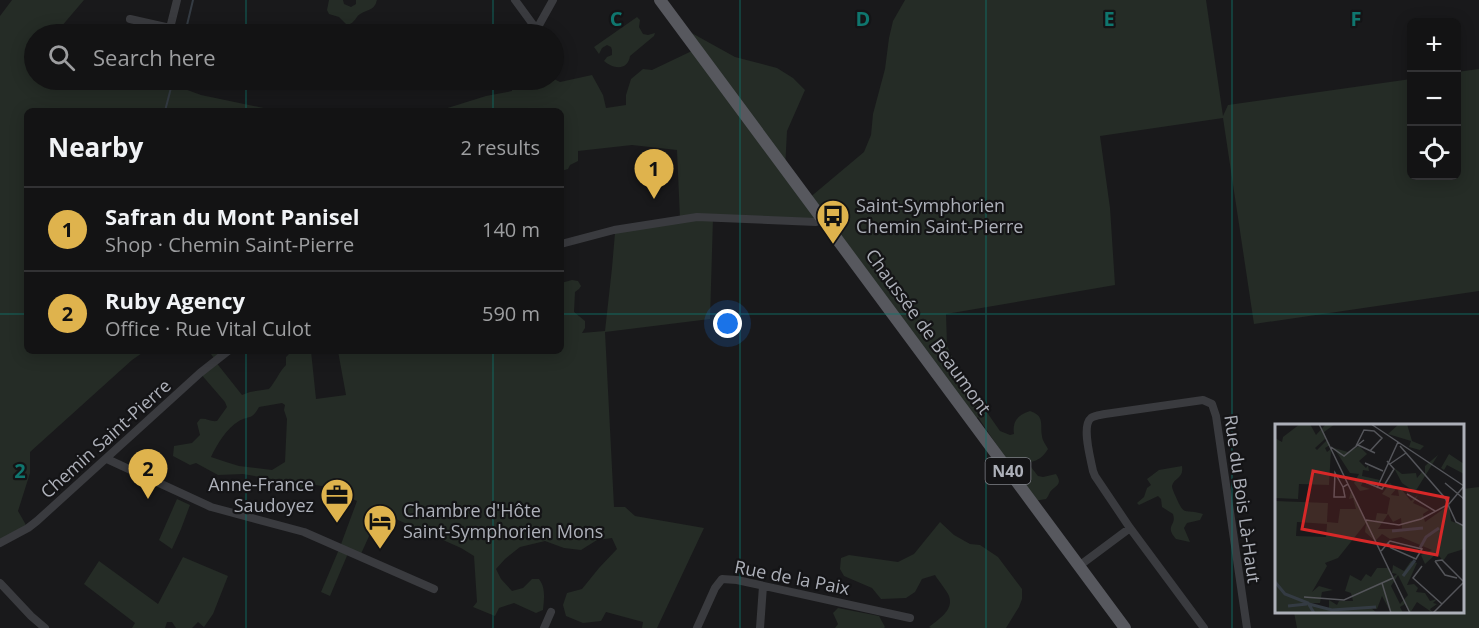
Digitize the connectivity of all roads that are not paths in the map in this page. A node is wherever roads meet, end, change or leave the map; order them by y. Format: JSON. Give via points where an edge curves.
{"nodes":[{"id":1,"x":177,"y":0,"type":"edge"},
{"id":2,"x":515,"y":0,"type":"edge"},
{"id":3,"x":553,"y":0,"type":"edge"},
{"id":4,"x":660,"y":0,"type":"edge"},
{"id":5,"x":130,"y":19,"type":"dead end"},
{"id":6,"x":152,"y":24,"type":"edge"},
{"id":7,"x":171,"y":24,"type":"edge"},
{"id":8,"x":531,"y":24,"type":"edge"},
{"id":9,"x":540,"y":24,"type":"edge"},
{"id":10,"x":823,"y":220,"type":"junction"},
{"id":11,"x":564,"y":243,"type":"edge"},
{"id":12,"x":224,"y":354,"type":"edge"},
{"id":13,"x":106,"y":459,"type":"junction"},
{"id":14,"x":1130,"y":528,"type":"junction"},
{"id":15,"x":0,"y":543,"type":"edge"},
{"id":16,"x":1079,"y":566,"type":"junction"},
{"id":17,"x":0,"y":583,"type":"edge"},
{"id":18,"x":763,"y":586,"type":"junction"},
{"id":19,"x":434,"y":589,"type":"dead end"},
{"id":20,"x":551,"y":612,"type":"dead end"},
{"id":21,"x":910,"y":618,"type":"dead end"},
{"id":22,"x":45,"y":628,"type":"edge"},
{"id":23,"x":544,"y":628,"type":"edge"},
{"id":24,"x":697,"y":628,"type":"edge"},
{"id":25,"x":760,"y":628,"type":"edge"},
{"id":26,"x":1125,"y":628,"type":"edge"},
{"id":27,"x":1204,"y":628,"type":"edge"},
{"id":28,"x":1247,"y":628,"type":"edge"}],
"edges":[{"from":1,"to":7,"type":"street"},
{"from":2,"to":8,"type":"street"},
{"from":3,"to":9,"type":"street"},
{"from":4,"to":10,"type":"main road","name":"Chaussée de Beaumont","number":"N40"},
{"from":5,"to":6,"type":"street"},
{"from":10,"to":11,"type":"street","via":[[697,217],[614,230]]},
{"from":10,"to":16,"type":"main road","name":"Chaussée de Beaumont","number":"N40"},
{"from":12,"to":13,"type":"street","name":"Chemin Saint-Pierre"},
{"from":13,"to":15,"type":"street","name":"Chemin Saint-Pierre","via":[[38,521]]},
{"from":13,"to":19,"type":"street","via":[[210,507],[304,532]]},
{"from":14,"to":16,"type":"street"},
{"from":14,"to":27,"type":"street","name":"Rue du Bois Là-Haut"},
{"from":14,"to":28,"type":"street","name":"Rue du Bois Là-Haut","via":[[1093,471],[1087,423],[1098,415],[1208,401],[1216,416]]},
{"from":16,"to":26,"type":"main road","name":"Chaussée de Beaumont","number":"N40"},
{"from":17,"to":22,"type":"street"},
{"from":18,"to":21,"type":"street","name":"Rue de la Paix"},
{"from":18,"to":24,"type":"street","name":"Rue de la Paix","via":[[722,579]]},
{"from":18,"to":25,"type":"street"},
{"from":20,"to":23,"type":"street"}]}
